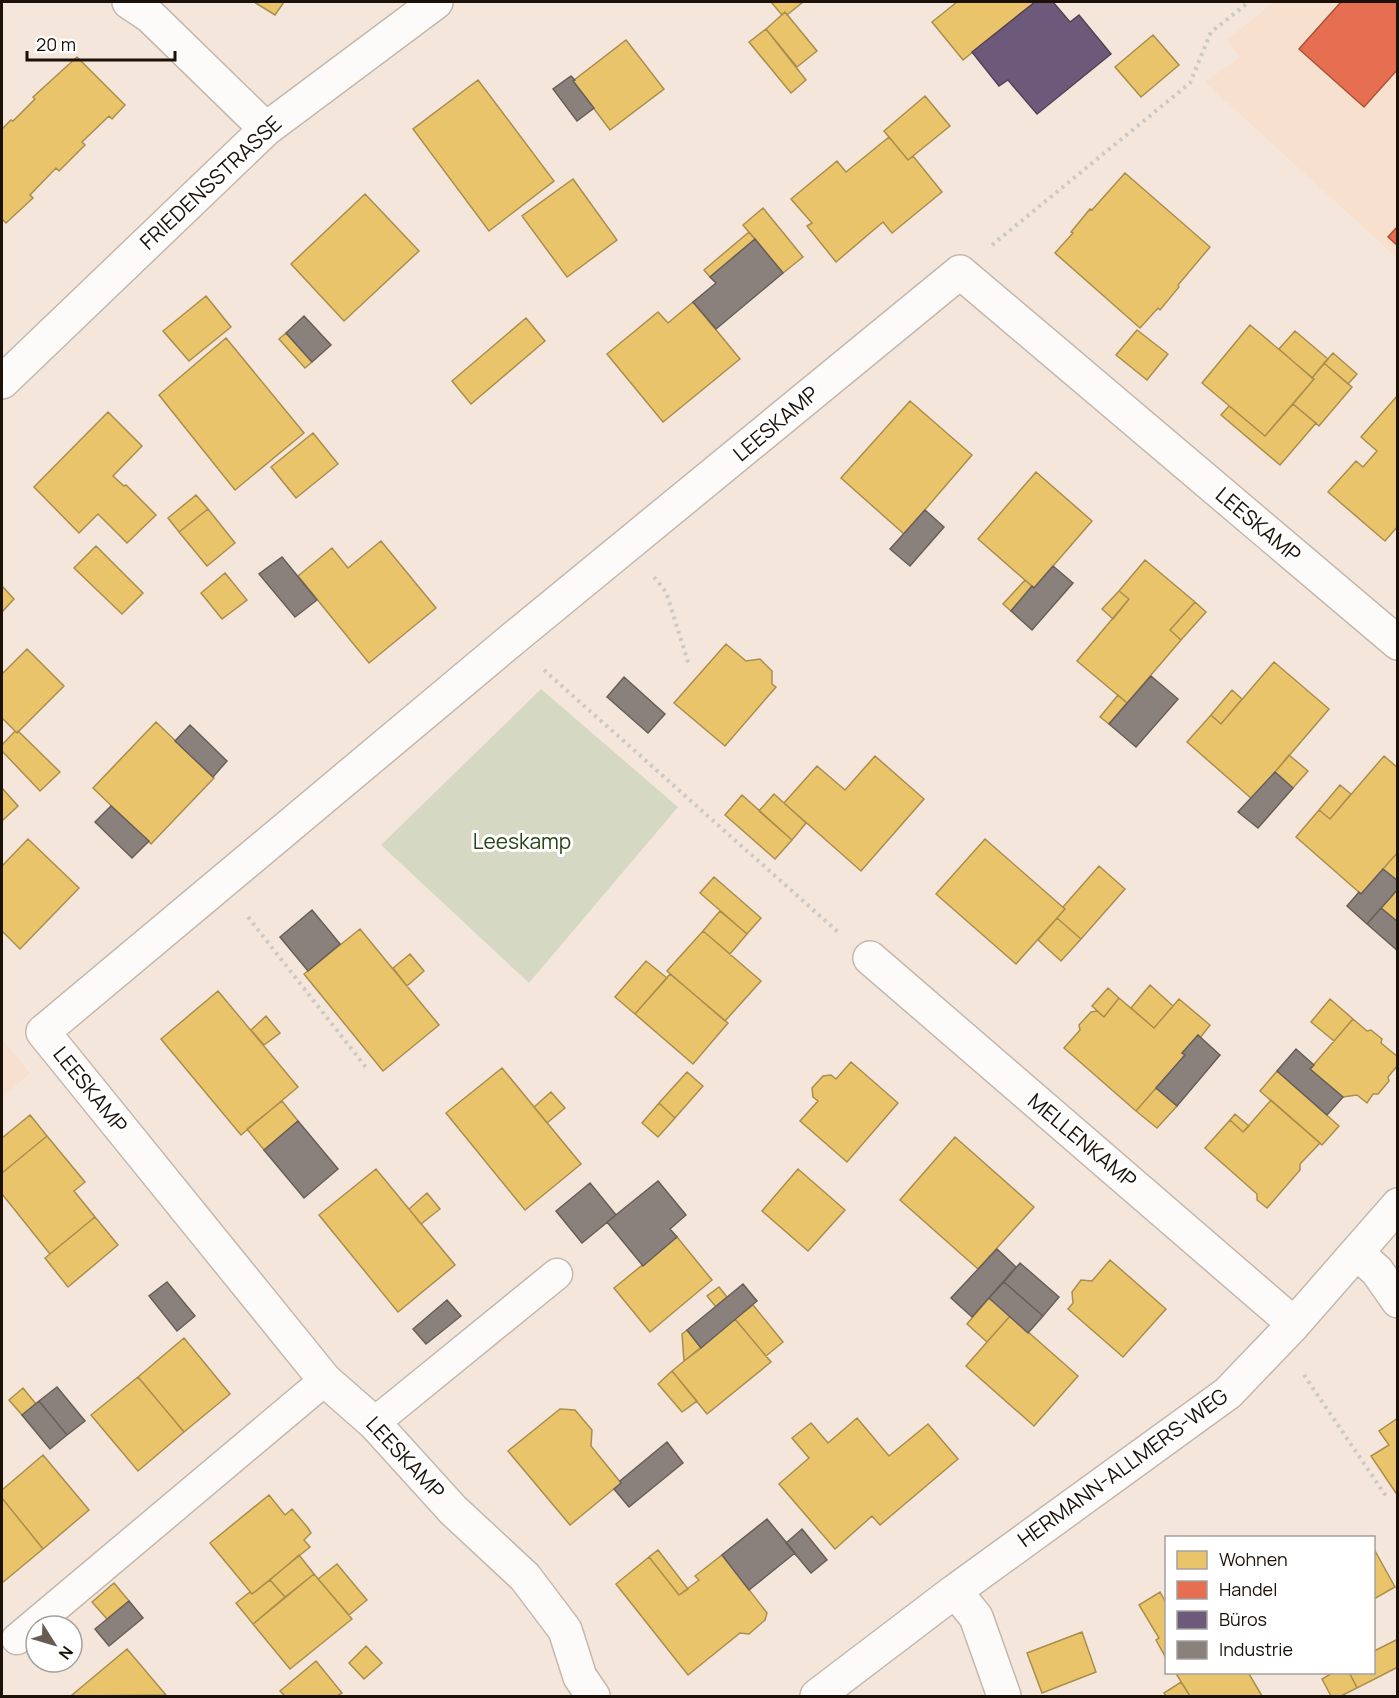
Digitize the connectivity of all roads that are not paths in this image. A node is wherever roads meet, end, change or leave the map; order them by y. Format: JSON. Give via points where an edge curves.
{"nodes":[{"id":1,"x":129,"y":2,"type":"edge"},
{"id":2,"x":436,"y":2,"type":"edge"},
{"id":3,"x":266,"y":129,"type":"junction"},
{"id":4,"x":2,"y":382,"type":"edge"},
{"id":5,"x":1398,"y":643,"type":"edge"},
{"id":6,"x":870,"y":958,"type":"road end"},
{"id":7,"x":1398,"y":1205,"type":"edge"},
{"id":8,"x":1358,"y":1253,"type":"junction"},
{"id":9,"x":556,"y":1274,"type":"dead end"},
{"id":10,"x":1398,"y":1301,"type":"edge"},
{"id":11,"x":1285,"y":1334,"type":"junction"},
{"id":12,"x":325,"y":1380,"type":"junction"},
{"id":13,"x":374,"y":1423,"type":"junction"},
{"id":14,"x":955,"y":1591,"type":"junction"},
{"id":15,"x":17,"y":1639,"type":"dead end"},
{"id":16,"x":593,"y":1696,"type":"edge"},
{"id":17,"x":817,"y":1696,"type":"edge"},
{"id":18,"x":1004,"y":1696,"type":"edge"}],
"edges":[{"from":1,"to":3,"type":"street","via":[[150,16]]},
{"from":2,"to":3,"type":"street","name":"FRIEDENSSTRASSE"},
{"from":3,"to":4,"type":"street","name":"FRIEDENSSTRASSE"},
{"from":5,"to":12,"type":"street","name":"LEESKAMP","via":[[960,272],[43,1032]]},
{"from":6,"to":11,"type":"street","name":"MELLENKAMP"},
{"from":7,"to":8,"type":"street","name":"HERMANN-ALLMERS-WEG"},
{"from":8,"to":10,"type":"street","via":[[1377,1270]]},
{"from":8,"to":11,"type":"street","name":"HERMANN-ALLMERS-WEG"},
{"from":9,"to":13,"type":"lane"},
{"from":11,"to":14,"type":"street","name":"HERMANN-ALLMERS-WEG","via":[[1228,1393]]},
{"from":12,"to":13,"type":"street","name":"LEESKAMP"},
{"from":12,"to":15,"type":"lane"},
{"from":13,"to":16,"type":"street","name":"LEESKAMP","via":[[453,1510],[525,1577],[566,1630],[580,1677]]},
{"from":14,"to":17,"type":"street","name":"HERMANN-ALLMERS-WEG"},
{"from":14,"to":18,"type":"street","via":[[976,1617]]}]}
